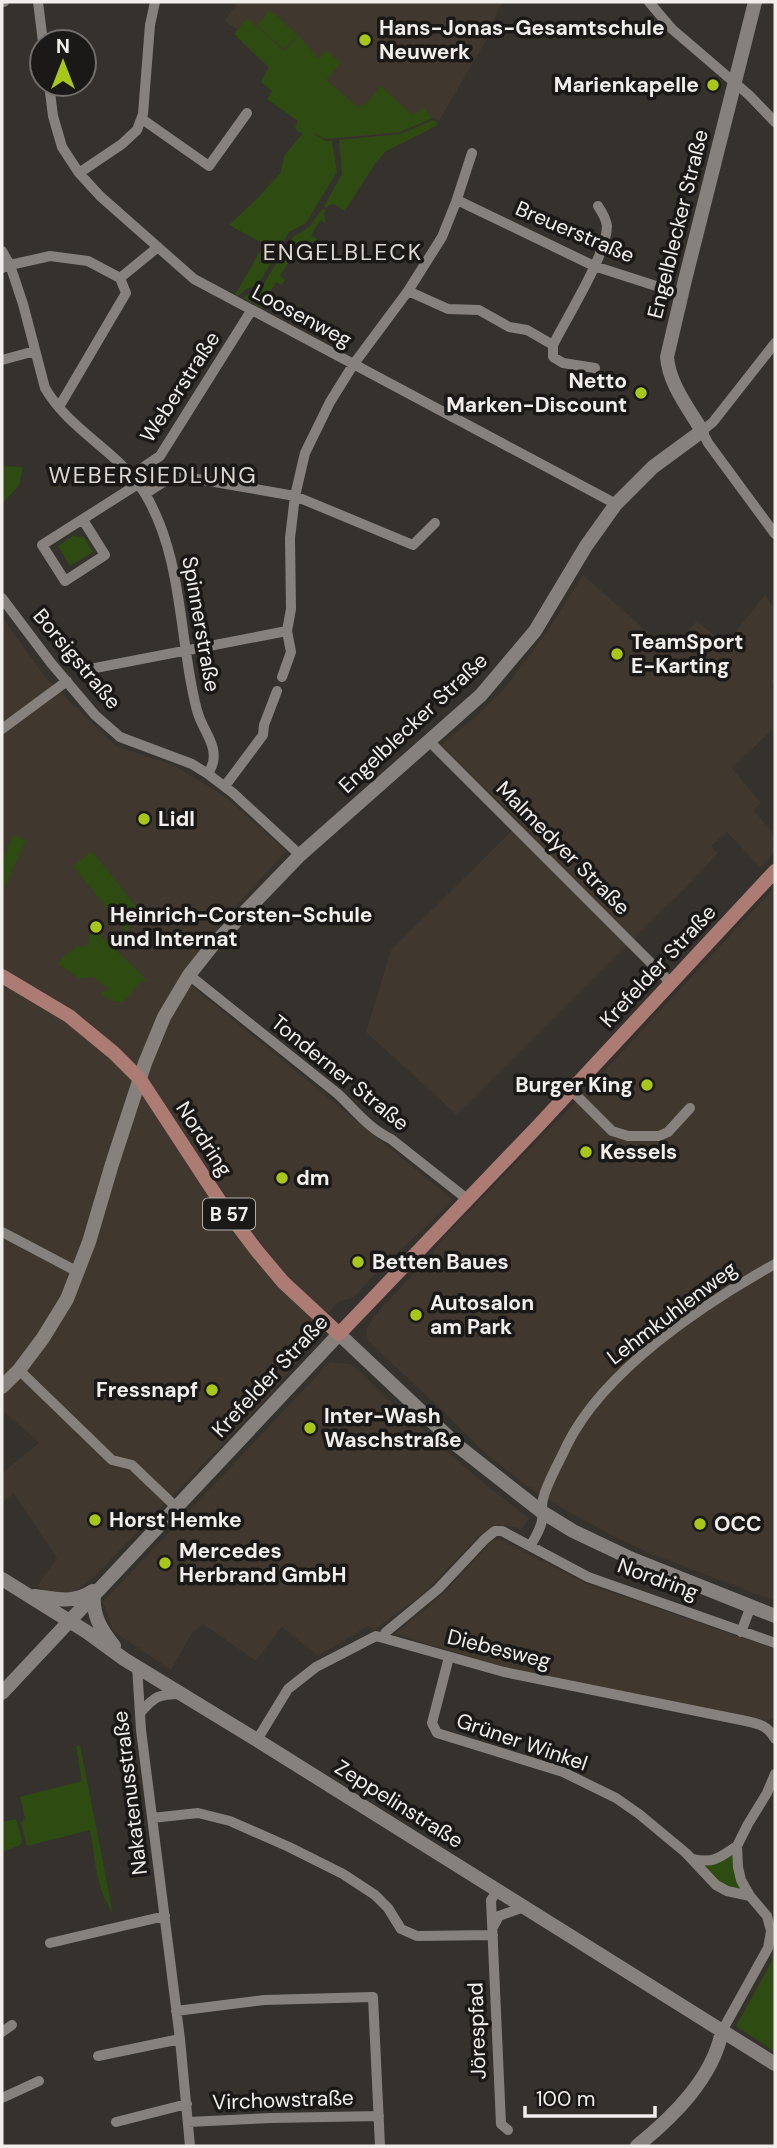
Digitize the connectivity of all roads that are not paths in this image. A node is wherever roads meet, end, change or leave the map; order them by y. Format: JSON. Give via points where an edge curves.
{"nodes":[{"id":1,"x":38,"y":2,"type":"edge"},
{"id":2,"x":155,"y":2,"type":"edge"},
{"id":3,"x":649,"y":2,"type":"edge"},
{"id":4,"x":755,"y":2,"type":"edge"},
{"id":5,"x":41,"y":28,"type":"edge"},
{"id":6,"x":735,"y":83,"type":"junction"},
{"id":7,"x":51,"y":98,"type":"edge"},
{"id":8,"x":247,"y":113,"type":"dead end"},
{"id":9,"x":142,"y":119,"type":"junction"},
{"id":10,"x":775,"y":122,"type":"edge"},
{"id":11,"x":472,"y":153,"type":"dead end"},
{"id":12,"x":79,"y":173,"type":"junction"},
{"id":13,"x":457,"y":200,"type":"junction"},
{"id":14,"x":598,"y":206,"type":"dead end"},
{"id":15,"x":158,"y":247,"type":"junction"},
{"id":16,"x":2,"y":251,"type":"edge"},
{"id":17,"x":594,"y":266,"type":"junction"},
{"id":18,"x":6,"y":267,"type":"edge"},
{"id":19,"x":120,"y":278,"type":"junction"},
{"id":20,"x":408,"y":291,"type":"junction"},
{"id":21,"x":681,"y":294,"type":"junction"},
{"id":22,"x":251,"y":311,"type":"junction"},
{"id":23,"x":775,"y":343,"type":"edge"},
{"id":24,"x":553,"y":345,"type":"junction"},
{"id":25,"x":35,"y":351,"type":"junction"},
{"id":26,"x":2,"y":360,"type":"edge"},
{"id":27,"x":353,"y":365,"type":"junction"},
{"id":28,"x":595,"y":368,"type":"dead end"},
{"id":29,"x":59,"y":407,"type":"junction"},
{"id":30,"x":702,"y":432,"type":"junction"},
{"id":31,"x":135,"y":479,"type":"junction"},
{"id":32,"x":145,"y":494,"type":"junction"},
{"id":33,"x":295,"y":496,"type":"junction"},
{"id":34,"x":616,"y":504,"type":"junction"},
{"id":35,"x":82,"y":520,"type":"junction"},
{"id":36,"x":435,"y":523,"type":"dead end"},
{"id":37,"x":775,"y":534,"type":"edge"},
{"id":38,"x":2,"y":598,"type":"edge"},
{"id":39,"x":287,"y":631,"type":"junction"},
{"id":40,"x":187,"y":652,"type":"junction"},
{"id":41,"x":90,"y":669,"type":"dead end"},
{"id":42,"x":282,"y":677,"type":"dead end"},
{"id":43,"x":67,"y":681,"type":"junction"},
{"id":44,"x":277,"y":691,"type":"dead end"},
{"id":45,"x":2,"y":729,"type":"edge"},
{"id":46,"x":429,"y":741,"type":"junction"},
{"id":47,"x":208,"y":774,"type":"junction"},
{"id":48,"x":225,"y":786,"type":"junction"},
{"id":49,"x":300,"y":855,"type":"junction"},
{"id":50,"x":775,"y":872,"type":"edge"},
{"id":51,"x":189,"y":975,"type":"junction"},
{"id":52,"x":2,"y":976,"type":"edge"},
{"id":53,"x":671,"y":983,"type":"junction"},
{"id":54,"x":140,"y":1079,"type":"junction"},
{"id":55,"x":571,"y":1090,"type":"junction"},
{"id":56,"x":690,"y":1108,"type":"dead end"},
{"id":57,"x":467,"y":1199,"type":"junction"},
{"id":58,"x":2,"y":1232,"type":"edge"},
{"id":59,"x":775,"y":1264,"type":"edge"},
{"id":60,"x":78,"y":1272,"type":"junction"},
{"id":61,"x":339,"y":1334,"type":"junction"},
{"id":62,"x":19,"y":1370,"type":"junction"},
{"id":63,"x":2,"y":1387,"type":"edge"},
{"id":64,"x":176,"y":1507,"type":"junction"},
{"id":65,"x":542,"y":1512,"type":"junction"},
{"id":66,"x":531,"y":1545,"type":"junction"},
{"id":67,"x":2,"y":1579,"type":"edge"},
{"id":68,"x":98,"y":1590,"type":"junction"},
{"id":69,"x":30,"y":1595,"type":"junction"},
{"id":70,"x":751,"y":1606,"type":"junction"},
{"id":71,"x":775,"y":1616,"type":"edge"},
{"id":72,"x":69,"y":1622,"type":"junction"},
{"id":73,"x":741,"y":1632,"type":"junction"},
{"id":74,"x":383,"y":1637,"type":"junction"},
{"id":75,"x":775,"y":1643,"type":"edge"},
{"id":76,"x":449,"y":1657,"type":"junction"},
{"id":77,"x":131,"y":1662,"type":"junction"},
{"id":78,"x":2,"y":1693,"type":"edge"},
{"id":79,"x":184,"y":1694,"type":"junction"},
{"id":80,"x":139,"y":1713,"type":"junction"},
{"id":81,"x":773,"y":1735,"type":"edge"},
{"id":82,"x":257,"y":1740,"type":"junction"},
{"id":83,"x":775,"y":1774,"type":"edge"},
{"id":84,"x":152,"y":1818,"type":"junction"},
{"id":85,"x":737,"y":1846,"type":"junction"},
{"id":86,"x":692,"y":1859,"type":"junction"},
{"id":87,"x":498,"y":1890,"type":"junction"},
{"id":88,"x":750,"y":1896,"type":"junction"},
{"id":89,"x":524,"y":1907,"type":"junction"},
{"id":90,"x":165,"y":1916,"type":"junction"},
{"id":91,"x":492,"y":1931,"type":"junction"},
{"id":92,"x":50,"y":1943,"type":"dead end"},
{"id":93,"x":176,"y":2011,"type":"junction"},
{"id":94,"x":12,"y":2025,"type":"dead end"},
{"id":95,"x":722,"y":2031,"type":"junction"},
{"id":96,"x":2,"y":2032,"type":"edge"},
{"id":97,"x":180,"y":2039,"type":"junction"},
{"id":98,"x":98,"y":2056,"type":"dead end"},
{"id":99,"x":775,"y":2064,"type":"edge"},
{"id":100,"x":39,"y":2081,"type":"dead end"},
{"id":101,"x":2,"y":2098,"type":"edge"},
{"id":102,"x":187,"y":2104,"type":"junction"},
{"id":103,"x":379,"y":2116,"type":"junction"},
{"id":104,"x":116,"y":2122,"type":"dead end"},
{"id":105,"x":188,"y":2122,"type":"junction"},
{"id":106,"x":508,"y":2130,"type":"dead end"},
{"id":107,"x":190,"y":2146,"type":"edge"},
{"id":108,"x":380,"y":2146,"type":"edge"},
{"id":109,"x":637,"y":2146,"type":"edge"}],
"edges":[{"from":1,"to":5,"type":"street"},
{"from":2,"to":9,"type":"street"},
{"from":3,"to":6,"type":"street","via":[[672,29]]},
{"from":4,"to":6,"type":"street","name":"Engelblecker Straße"},
{"from":6,"to":10,"type":"street"},
{"from":6,"to":21,"type":"street","name":"Engelblecker Straße"},
{"from":7,"to":12,"type":"street","name":"Loosenweg","via":[[62,147]]},
{"from":8,"to":9,"type":"street","via":[[209,166]]},
{"from":9,"to":12,"type":"street","via":[[122,144]]},
{"from":11,"to":13,"type":"street"},
{"from":12,"to":15,"type":"street","name":"Loosenweg"},
{"from":13,"to":17,"type":"street","name":"Breuerstraße"},
{"from":13,"to":20,"type":"street","via":[[442,237]]},
{"from":14,"to":17,"type":"street","via":[[607,224]]},
{"from":15,"to":19,"type":"street"},
{"from":15,"to":22,"type":"street","name":"Loosenweg","via":[[194,279]]},
{"from":16,"to":18,"type":"street","name":"Spinnerstraße"},
{"from":17,"to":21,"type":"street","name":"Breuerstraße"},
{"from":17,"to":24,"type":"street"},
{"from":18,"to":19,"type":"street","via":[[50,256],[88,261]]},
{"from":18,"to":25,"type":"street","name":"Spinnerstraße","via":[[23,304]]},
{"from":19,"to":29,"type":"street","via":[[126,293]]},
{"from":20,"to":24,"type":"street","via":[[448,309],[480,310]]},
{"from":20,"to":27,"type":"street"},
{"from":21,"to":30,"type":"street","name":"Engelblecker Straße","via":[[668,367]]},
{"from":22,"to":27,"type":"street","name":"Loosenweg"},
{"from":22,"to":31,"type":"street","name":"Weberstraße","via":[[160,456]]},
{"from":23,"to":30,"type":"street"},
{"from":24,"to":28,"type":"street","via":[[553,357],[563,363]]},
{"from":25,"to":26,"type":"street"},
{"from":25,"to":29,"type":"street","name":"Spinnerstraße","via":[[45,388]]},
{"from":27,"to":33,"type":"street","via":[[305,453]]},
{"from":27,"to":34,"type":"street","name":"Loosenweg"},
{"from":29,"to":31,"type":"street","name":"Spinnerstraße"},
{"from":30,"to":34,"type":"street","name":"Engelblecker Straße","via":[[653,467]]},
{"from":30,"to":37,"type":"street"},
{"from":31,"to":32,"type":"street","name":"Spinnerstraße"},
{"from":31,"to":35,"type":"street"},
{"from":32,"to":33,"type":"street","via":[[174,475]]},
{"from":32,"to":40,"type":"street","name":"Spinnerstraße","via":[[168,546]]},
{"from":33,"to":36,"type":"street","via":[[413,545]]},
{"from":33,"to":39,"type":"street"},
{"from":34,"to":46,"type":"street","name":"Engelblecker Straße","via":[[535,631],[481,695]]},
{"from":35,"to":35,"type":"street","via":[[43,545],[65,581],[105,555]]},
{"from":38,"to":43,"type":"street","name":"Borsigstraße"},
{"from":39,"to":40,"type":"street"},
{"from":39,"to":42,"type":"street","via":[[291,652]]},
{"from":40,"to":41,"type":"street"},
{"from":40,"to":47,"type":"street","name":"Spinnerstraße","via":[[199,718],[213,747]]},
{"from":43,"to":45,"type":"street"},
{"from":43,"to":47,"type":"street","name":"Borsigstraße","via":[[120,737]]},
{"from":44,"to":48,"type":"street","via":[[263,735]]},
{"from":46,"to":49,"type":"street","name":"Engelblecker Straße"},
{"from":46,"to":53,"type":"street","name":"Malmedyer Straße"},
{"from":47,"to":48,"type":"street","name":"Borsigstraße"},
{"from":48,"to":49,"type":"street","name":"Borsigstraße"},
{"from":49,"to":51,"type":"street","name":"Engelblecker Straße"},
{"from":50,"to":53,"type":"main road","name":"Krefelder Straße"},
{"from":51,"to":54,"type":"street","name":"Engelblecker Straße","via":[[164,1017]]},
{"from":51,"to":57,"type":"street","name":"Tonderner Straße","via":[[338,1094],[378,1133]]},
{"from":52,"to":54,"type":"main road","name":"Nordring","number":"B 57","via":[[69,1016]]},
{"from":53,"to":55,"type":"main road","name":"Krefelder Straße"},
{"from":54,"to":60,"type":"street","name":"Engelblecker Straße"},
{"from":54,"to":61,"type":"main road","name":"Nordring","number":"B 57","via":[[257,1251]]},
{"from":55,"to":56,"type":"street","via":[[612,1131],[628,1136],[668,1132]]},
{"from":55,"to":57,"type":"main road","name":"Krefelder Straße"},
{"from":57,"to":61,"type":"main road","name":"Krefelder Straße"},
{"from":58,"to":60,"type":"street"},
{"from":59,"to":65,"type":"street","name":"Lehmkuhlenweg","via":[[729,1290],[612,1382],[579,1423],[543,1500]]},
{"from":60,"to":62,"type":"street","name":"Engelblecker Straße","via":[[60,1312]]},
{"from":61,"to":64,"type":"street","name":"Krefelder Straße"},
{"from":61,"to":65,"type":"street","name":"Nordring","via":[[458,1446]]},
{"from":62,"to":63,"type":"street","name":"Engelblecker Straße"},
{"from":62,"to":64,"type":"street","via":[[112,1460],[132,1465]]},
{"from":64,"to":68,"type":"street","name":"Krefelder Straße"},
{"from":65,"to":66,"type":"street"},
{"from":65,"to":70,"type":"street","name":"Nordring","via":[[632,1559]]},
{"from":66,"to":73,"type":"street","name":"Nordring","via":[[588,1577]]},
{"from":66,"to":74,"type":"street","name":"Nordring","via":[[502,1531],[490,1534],[438,1589]]},
{"from":67,"to":69,"type":"street","name":"Zeppelinstraße"},
{"from":68,"to":69,"type":"street","via":[[76,1600]]},
{"from":68,"to":72,"type":"street","name":"Krefelder Straße"},
{"from":68,"to":77,"type":"street","via":[[93,1607],[100,1626]]},
{"from":69,"to":72,"type":"street","name":"Zeppelinstraße"},
{"from":70,"to":71,"type":"street","name":"Nordring"},
{"from":70,"to":73,"type":"street"},
{"from":72,"to":77,"type":"street","name":"Zeppelinstraße"},
{"from":72,"to":78,"type":"street","name":"Krefelder Straße"},
{"from":73,"to":75,"type":"street","name":"Nordring"},
{"from":74,"to":76,"type":"street","name":"Diebesweg"},
{"from":74,"to":82,"type":"street","via":[[369,1638],[316,1667],[288,1689]]},
{"from":76,"to":81,"type":"street","name":"Diebesweg","via":[[746,1721],[764,1726]]},
{"from":76,"to":86,"type":"street","name":"Grüner Winkel","via":[[432,1723],[437,1733],[587,1783],[639,1814]]},
{"from":77,"to":79,"type":"street","name":"Zeppelinstraße"},
{"from":77,"to":80,"type":"street","name":"Nakatenusstraße"},
{"from":79,"to":80,"type":"street","via":[[153,1698]]},
{"from":79,"to":82,"type":"street","name":"Zeppelinstraße"},
{"from":80,"to":84,"type":"street","name":"Nakatenusstraße"},
{"from":82,"to":87,"type":"street","name":"Zeppelinstraße"},
{"from":83,"to":85,"type":"street"},
{"from":84,"to":90,"type":"street","name":"Nakatenusstraße"},
{"from":84,"to":91,"type":"street","via":[[198,1813],[230,1821],[289,1847],[375,1895],[401,1929],[417,1936]]},
{"from":85,"to":86,"type":"street","via":[[706,1862]]},
{"from":85,"to":88,"type":"street","via":[[741,1880]]},
{"from":86,"to":88,"type":"street","name":"Grüner Winkel","via":[[716,1885]]},
{"from":87,"to":89,"type":"street","name":"Zeppelinstraße"},
{"from":87,"to":91,"type":"street","name":"Jörespfad","via":[[491,1900]]},
{"from":88,"to":95,"type":"street","via":[[767,1916],[771,1931],[768,1948]]},
{"from":89,"to":91,"type":"street","via":[[499,1916]]},
{"from":89,"to":95,"type":"street","name":"Zeppelinstraße"},
{"from":90,"to":92,"type":"street"},
{"from":90,"to":93,"type":"street","name":"Nakatenusstraße"},
{"from":91,"to":106,"type":"street","name":"Jörespfad","via":[[501,2124]]},
{"from":93,"to":97,"type":"street","name":"Nakatenusstraße"},
{"from":93,"to":103,"type":"street","via":[[264,2000],[373,1997]]},
{"from":94,"to":96,"type":"street"},
{"from":95,"to":99,"type":"street","name":"Zeppelinstraße"},
{"from":95,"to":109,"type":"street","via":[[689,2096]]},
{"from":97,"to":98,"type":"street"},
{"from":97,"to":102,"type":"street","name":"Nakatenusstraße"},
{"from":100,"to":101,"type":"street"},
{"from":102,"to":104,"type":"street"},
{"from":102,"to":105,"type":"street","name":"Nakatenusstraße"},
{"from":103,"to":105,"type":"street","name":"Virchowstraße"},
{"from":103,"to":108,"type":"street"},
{"from":105,"to":107,"type":"street","name":"Nakatenusstraße"}]}
